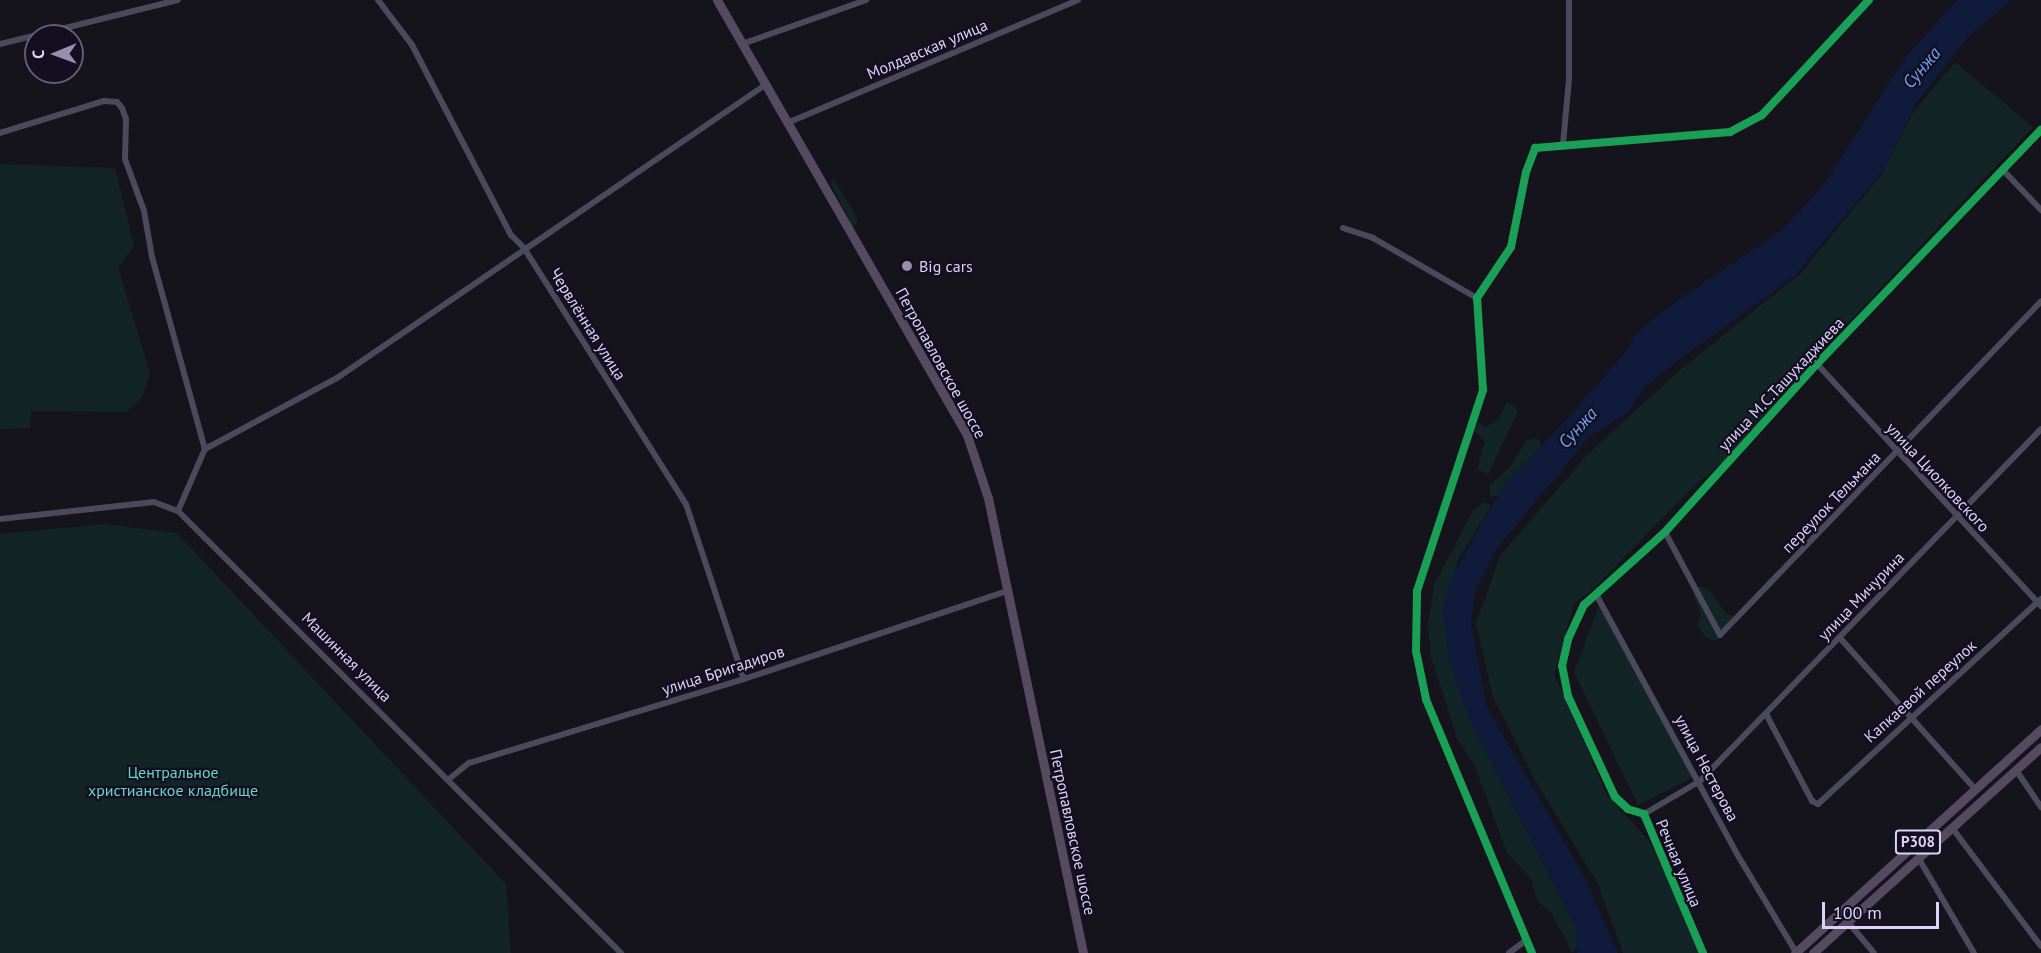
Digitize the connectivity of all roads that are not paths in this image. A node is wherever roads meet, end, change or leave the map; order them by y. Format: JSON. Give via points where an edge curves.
{"nodes":[{"id":1,"x":178,"y":0,"type":"edge"},
{"id":2,"x":378,"y":0,"type":"edge"},
{"id":3,"x":717,"y":0,"type":"edge"},
{"id":4,"x":866,"y":0,"type":"edge"},
{"id":5,"x":1078,"y":0,"type":"edge"},
{"id":6,"x":1569,"y":0,"type":"edge"},
{"id":7,"x":1869,"y":0,"type":"edge"},
{"id":8,"x":0,"y":44,"type":"edge"},
{"id":9,"x":742,"y":44,"type":"junction"},
{"id":10,"x":765,"y":85,"type":"junction"},
{"id":11,"x":787,"y":123,"type":"junction"},
{"id":12,"x":2041,"y":130,"type":"edge"},
{"id":13,"x":0,"y":133,"type":"edge"},
{"id":14,"x":1563,"y":144,"type":"junction"},
{"id":15,"x":2002,"y":169,"type":"junction"},
{"id":16,"x":2041,"y":210,"type":"edge"},
{"id":17,"x":1343,"y":228,"type":"dead end"},
{"id":18,"x":524,"y":248,"type":"junction"},
{"id":19,"x":1477,"y":298,"type":"junction"},
{"id":20,"x":2041,"y":302,"type":"edge"},
{"id":21,"x":1817,"y":364,"type":"junction"},
{"id":22,"x":2041,"y":429,"type":"edge"},
{"id":23,"x":205,"y":449,"type":"junction"},
{"id":24,"x":1897,"y":453,"type":"junction"},
{"id":25,"x":178,"y":511,"type":"junction"},
{"id":26,"x":1955,"y":517,"type":"junction"},
{"id":27,"x":0,"y":519,"type":"edge"},
{"id":28,"x":1665,"y":532,"type":"junction"},
{"id":29,"x":1007,"y":591,"type":"junction"},
{"id":30,"x":1597,"y":596,"type":"junction"},
{"id":31,"x":2040,"y":602,"type":"edge"},
{"id":32,"x":1840,"y":638,"type":"junction"},
{"id":33,"x":1562,"y":666,"type":"joint"},
{"id":34,"x":744,"y":679,"type":"junction"},
{"id":35,"x":1766,"y":714,"type":"junction"},
{"id":36,"x":1910,"y":716,"type":"junction"},
{"id":37,"x":2041,"y":729,"type":"edge"},
{"id":38,"x":2041,"y":747,"type":"edge"},
{"id":39,"x":2016,"y":770,"type":"junction"},
{"id":40,"x":449,"y":779,"type":"junction"},
{"id":41,"x":1700,"y":781,"type":"junction"},
{"id":42,"x":1976,"y":790,"type":"junction"},
{"id":43,"x":2041,"y":807,"type":"edge"},
{"id":44,"x":1644,"y":814,"type":"junction"},
{"id":45,"x":1953,"y":829,"type":"junction"},
{"id":46,"x":1919,"y":859,"type":"junction"},
{"id":47,"x":1848,"y":922,"type":"junction"},
{"id":48,"x":1526,"y":940,"type":"junction"},
{"id":49,"x":2041,"y":946,"type":"edge"},
{"id":50,"x":621,"y":953,"type":"edge"},
{"id":51,"x":1083,"y":953,"type":"edge"},
{"id":52,"x":1509,"y":953,"type":"edge"},
{"id":53,"x":1532,"y":953,"type":"edge"},
{"id":54,"x":1703,"y":953,"type":"edge"},
{"id":55,"x":1795,"y":953,"type":"edge"},
{"id":56,"x":1813,"y":953,"type":"edge"},
{"id":57,"x":1874,"y":953,"type":"edge"},
{"id":58,"x":1974,"y":953,"type":"edge"}],
"edges":[{"from":1,"to":8,"type":"street"},
{"from":2,"to":18,"type":"street","name":"Червлённая улица","via":[[412,45],[495,207]]},
{"from":3,"to":9,"type":"main road","name":"Петропавловское шоссе"},
{"from":4,"to":9,"type":"street"},
{"from":5,"to":11,"type":"street","name":"Молдавская улица"},
{"from":6,"to":14,"type":"street","via":[[1569,79]]},
{"from":7,"to":14,"type":"street","via":[[1762,115],[1730,132],[1691,138]]},
{"from":9,"to":10,"type":"main road","name":"Петропавловское шоссе"},
{"from":10,"to":11,"type":"main road","name":"Петропавловское шоссе"},
{"from":10,"to":18,"type":"street"},
{"from":11,"to":29,"type":"main road","name":"Петропавловское шоссе","via":[[967,435],[988,498]]},
{"from":12,"to":15,"type":"street","name":"улица М.С.Ташухаджиева"},
{"from":13,"to":23,"type":"street","via":[[104,101],[117,102],[122,108],[126,119],[125,159],[144,211],[152,257]]},
{"from":14,"to":19,"type":"street","via":[[1535,148],[1526,172],[1511,247]]},
{"from":15,"to":16,"type":"street"},
{"from":15,"to":21,"type":"street","name":"улица М.С.Ташухаджиева"},
{"from":17,"to":19,"type":"street","via":[[1373,238]]},
{"from":18,"to":23,"type":"street","via":[[337,378]]},
{"from":18,"to":34,"type":"street","name":"Червлённая улица","via":[[687,504]]},
{"from":19,"to":48,"type":"street","via":[[1483,390],[1417,591],[1416,651],[1426,699]]},
{"from":20,"to":24,"type":"street","name":"переулок Тельмана"},
{"from":21,"to":24,"type":"street","name":"улица Циолковского"},
{"from":21,"to":28,"type":"street","name":"улица М.С.Ташухаджиева"},
{"from":22,"to":26,"type":"street","name":"улица Мичурина"},
{"from":23,"to":25,"type":"street"},
{"from":24,"to":26,"type":"street","name":"улица Циолковского"},
{"from":24,"to":28,"type":"street","name":"переулок Тельмана","via":[[1720,635]]},
{"from":25,"to":27,"type":"street","name":"Машинная улица","via":[[154,502]]},
{"from":25,"to":40,"type":"street","name":"Машинная улица"},
{"from":26,"to":31,"type":"street","name":"улица Циолковского"},
{"from":26,"to":32,"type":"street","name":"улица Мичурина"},
{"from":28,"to":30,"type":"street","name":"улица М.С.Ташухаджиева"},
{"from":29,"to":34,"type":"street","name":"улица Бригадиров"},
{"from":29,"to":51,"type":"main road","name":"Петропавловское шоссе"},
{"from":30,"to":33,"type":"street","name":"улица М.С.Ташухаджиева","via":[[1584,605],[1568,639]]},
{"from":30,"to":41,"type":"street","name":"улица Нестерова"},
{"from":31,"to":36,"type":"street","name":"Капкаевой переулок"},
{"from":32,"to":35,"type":"street","name":"улица Мичурина"},
{"from":32,"to":36,"type":"street"},
{"from":33,"to":44,"type":"street","name":"Речная улица","via":[[1568,696],[1615,797],[1628,809]]},
{"from":34,"to":40,"type":"street","name":"улица Бригадиров","via":[[469,763]]},
{"from":35,"to":36,"type":"street","name":"Капкаевой переулок","via":[[1812,801],[1818,804]]},
{"from":35,"to":41,"type":"street","name":"улица Мичурина"},
{"from":36,"to":42,"type":"street"},
{"from":37,"to":42,"type":"main road","number":"P308"},
{"from":38,"to":39,"type":"main road","number":"P308"},
{"from":39,"to":43,"type":"street"},
{"from":39,"to":45,"type":"main road","number":"P308"},
{"from":40,"to":50,"type":"street","name":"Машинная улица"},
{"from":41,"to":44,"type":"street","name":"улица Мичурина"},
{"from":41,"to":55,"type":"street","name":"улица Нестерова"},
{"from":42,"to":55,"type":"main road","number":"P308"},
{"from":44,"to":54,"type":"street","name":"Речная улица"},
{"from":45,"to":46,"type":"main road","number":"P308"},
{"from":45,"to":49,"type":"street"},
{"from":46,"to":47,"type":"main road","number":"P308"},
{"from":46,"to":58,"type":"street"},
{"from":47,"to":56,"type":"main road","number":"P308"},
{"from":47,"to":57,"type":"street"},
{"from":48,"to":52,"type":"street"},
{"from":48,"to":53,"type":"street"}]}
